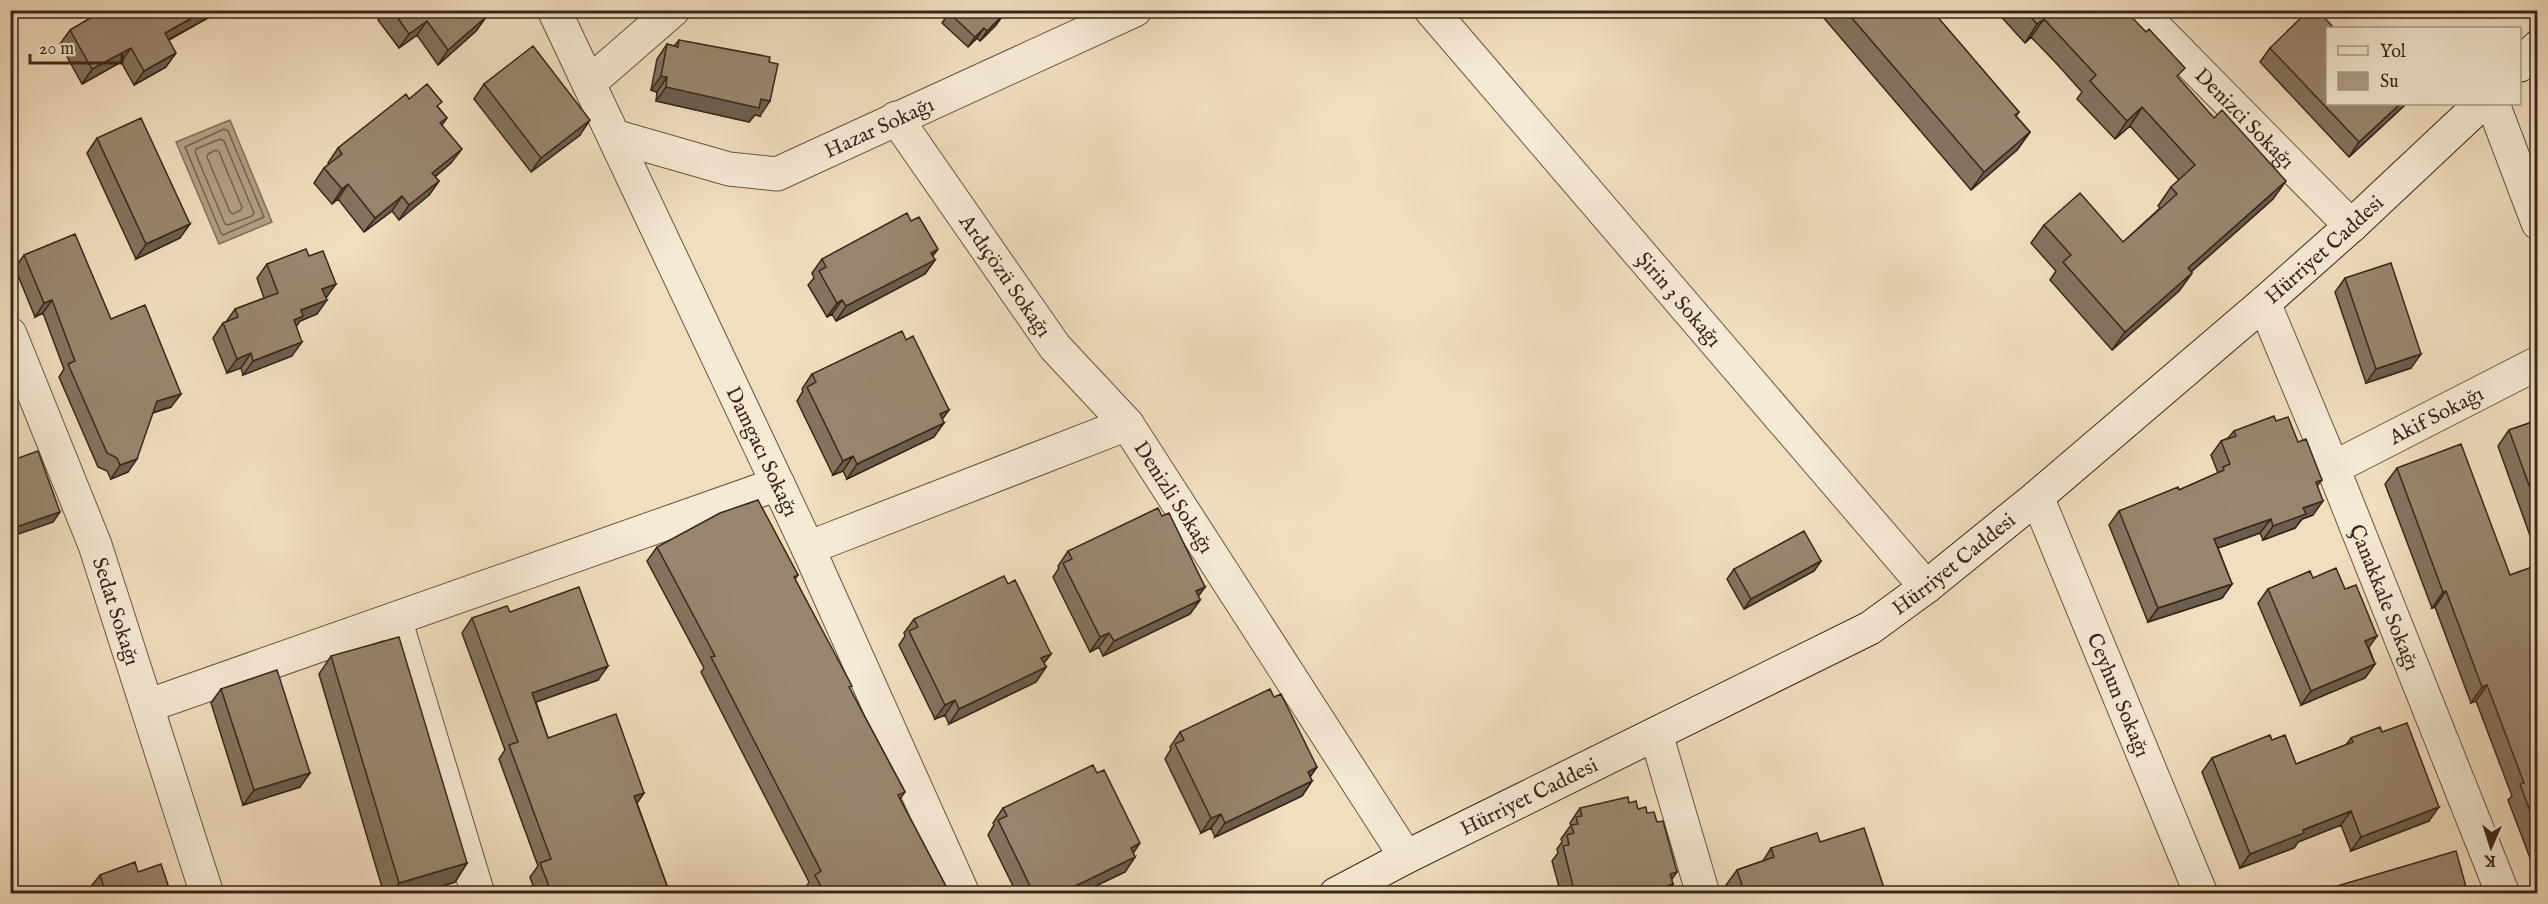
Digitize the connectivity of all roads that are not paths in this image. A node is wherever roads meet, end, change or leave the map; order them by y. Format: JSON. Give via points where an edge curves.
{"nodes":[{"id":1,"x":554,"y":10,"type":"edge"},
{"id":2,"x":673,"y":10,"type":"edge"},
{"id":3,"x":1134,"y":10,"type":"edge"},
{"id":4,"x":1431,"y":10,"type":"edge"},
{"id":5,"x":2138,"y":10,"type":"edge"},
{"id":6,"x":2538,"y":47,"type":"edge"},
{"id":7,"x":2521,"y":65,"type":"edge"},
{"id":8,"x":589,"y":82,"type":"junction"},
{"id":9,"x":2480,"y":105,"type":"edge"},
{"id":10,"x":2493,"y":105,"type":"edge"},
{"id":11,"x":896,"y":118,"type":"junction"},
{"id":12,"x":614,"y":136,"type":"junction"},
{"id":13,"x":2538,"y":223,"type":"edge"},
{"id":14,"x":2352,"y":226,"type":"junction"},
{"id":15,"x":2264,"y":303,"type":"junction"},
{"id":16,"x":10,"y":334,"type":"edge"},
{"id":17,"x":2538,"y":363,"type":"edge"},
{"id":18,"x":1127,"y":424,"type":"junction"},
{"id":19,"x":2333,"y":468,"type":"junction"},
{"id":20,"x":778,"y":484,"type":"junction"},
{"id":21,"x":2037,"y":497,"type":"junction"},
{"id":22,"x":808,"y":548,"type":"junction"},
{"id":23,"x":1926,"y":587,"type":"junction"},
{"id":24,"x":395,"y":619,"type":"junction"},
{"id":25,"x":147,"y":706,"type":"junction"},
{"id":26,"x":1656,"y":734,"type":"junction"},
{"id":27,"x":1406,"y":856,"type":"junction"},
{"id":28,"x":207,"y":894,"type":"edge"},
{"id":29,"x":478,"y":894,"type":"edge"},
{"id":30,"x":963,"y":894,"type":"edge"},
{"id":31,"x":1336,"y":894,"type":"edge"},
{"id":32,"x":1703,"y":894,"type":"edge"},
{"id":33,"x":2201,"y":894,"type":"edge"},
{"id":34,"x":2503,"y":894,"type":"edge"}],
"edges":[{"from":1,"to":8,"type":"street","name":"Damgacı Sokağı"},
{"from":2,"to":8,"type":"street"},
{"from":3,"to":11,"type":"street","name":"Hazar Sokağı"},
{"from":4,"to":23,"type":"street","name":"Şirin 3 Sokağı"},
{"from":5,"to":14,"type":"street","name":"Denizci Sokağı"},
{"from":6,"to":7,"type":"street"},
{"from":8,"to":12,"type":"street","name":"Damgacı Sokağı"},
{"from":9,"to":14,"type":"street","name":"Hürriyet Caddesi"},
{"from":10,"to":13,"type":"street"},
{"from":11,"to":12,"type":"street","name":"Hazar Sokağı","via":[[777,174],[729,169]]},
{"from":11,"to":18,"type":"street","name":"Ardıçözü Sokağı","via":[[1055,347]]},
{"from":12,"to":20,"type":"street","name":"Damgacı Sokağı"},
{"from":14,"to":15,"type":"street","name":"Hürriyet Caddesi"},
{"from":15,"to":19,"type":"street","name":"Çanakkale Sokağı"},
{"from":15,"to":21,"type":"street","name":"Hürriyet Caddesi"},
{"from":16,"to":25,"type":"street","name":"Sedat Sokağı","via":[[95,545]]},
{"from":17,"to":19,"type":"street","name":"Akif Sokağı"},
{"from":18,"to":22,"type":"street","name":"Denizli Sokağı"},
{"from":18,"to":27,"type":"street","name":"Denizli Sokağı"},
{"from":19,"to":34,"type":"street","name":"Çanakkale Sokağı"},
{"from":20,"to":22,"type":"street","name":"Damgacı Sokağı"},
{"from":20,"to":24,"type":"street"},
{"from":21,"to":23,"type":"street","name":"Hürriyet Caddesi"},
{"from":21,"to":33,"type":"street","name":"Ceyhun Sokağı"},
{"from":22,"to":30,"type":"street","name":"Damgacı Sokağı"},
{"from":23,"to":26,"type":"street","name":"Hürriyet Caddesi","via":[[1870,628]]},
{"from":24,"to":25,"type":"street"},
{"from":24,"to":29,"type":"street"},
{"from":25,"to":28,"type":"street","name":"Sedat Sokağı"},
{"from":26,"to":27,"type":"street","name":"Hürriyet Caddesi"},
{"from":26,"to":32,"type":"street"},
{"from":27,"to":31,"type":"street","name":"Hürriyet Caddesi"}]}
